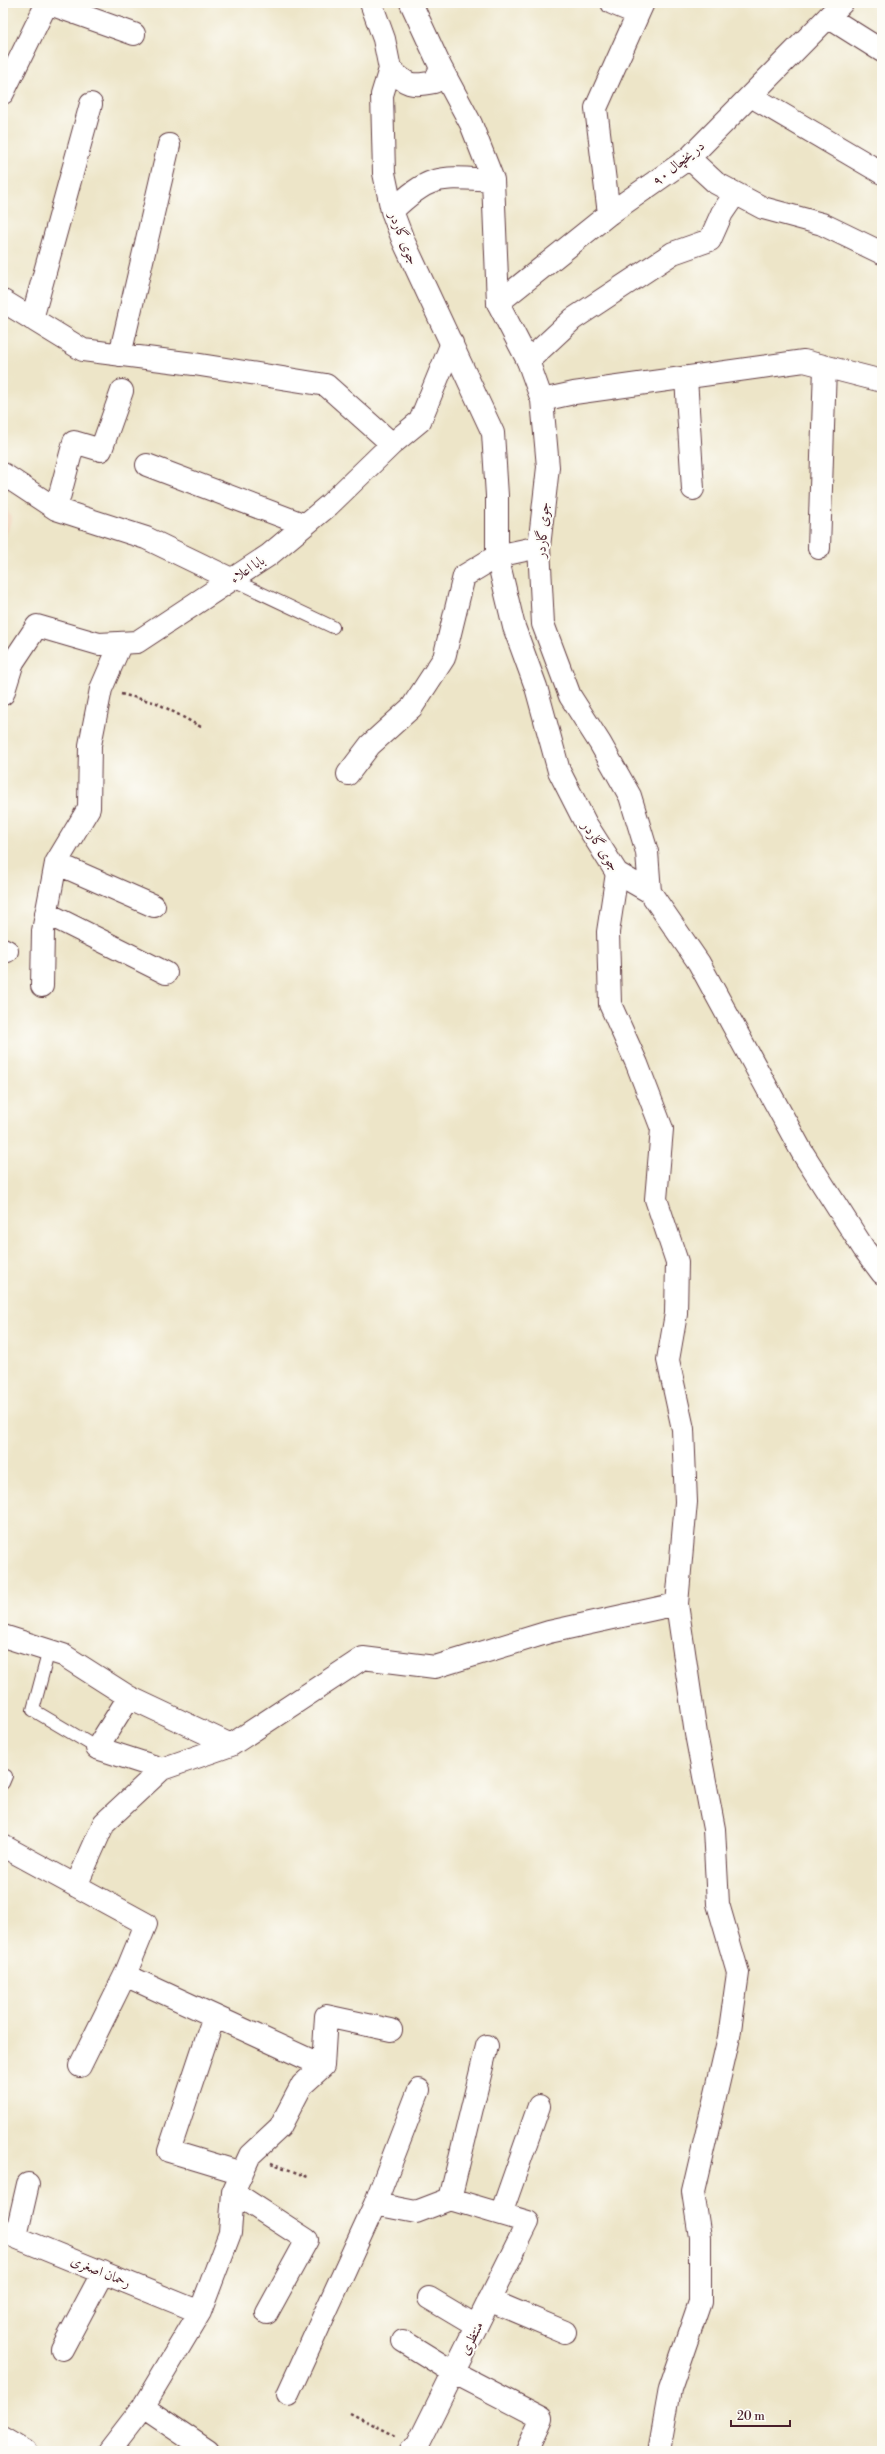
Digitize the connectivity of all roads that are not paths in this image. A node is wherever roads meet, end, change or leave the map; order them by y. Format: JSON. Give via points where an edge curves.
{"nodes":[{"id":1,"x":47,"y":3,"type":"edge"},
{"id":2,"x":371,"y":3,"type":"edge"},
{"id":3,"x":412,"y":3,"type":"edge"},
{"id":4,"x":612,"y":3,"type":"edge"},
{"id":5,"x":641,"y":8,"type":"edge"},
{"id":6,"x":835,"y":10,"type":"edge"},
{"id":7,"x":134,"y":34,"type":"dead end"},
{"id":8,"x":882,"y":51,"type":"edge"},
{"id":9,"x":441,"y":68,"type":"junction"},
{"id":10,"x":390,"y":69,"type":"junction"},
{"id":11,"x":5,"y":85,"type":"edge"},
{"id":12,"x":751,"y":96,"type":"junction"},
{"id":13,"x":91,"y":104,"type":"dead end"},
{"id":14,"x":169,"y":145,"type":"dead end"},
{"id":15,"x":689,"y":158,"type":"junction"},
{"id":16,"x":882,"y":173,"type":"edge"},
{"id":17,"x":493,"y":180,"type":"junction"},
{"id":18,"x":735,"y":194,"type":"junction"},
{"id":19,"x":392,"y":211,"type":"junction"},
{"id":20,"x":609,"y":214,"type":"junction"},
{"id":21,"x":882,"y":253,"type":"edge"},
{"id":22,"x":3,"y":301,"type":"edge"},
{"id":23,"x":498,"y":303,"type":"junction"},
{"id":24,"x":32,"y":319,"type":"junction"},
{"id":25,"x":452,"y":343,"type":"junction"},
{"id":26,"x":120,"y":355,"type":"junction"},
{"id":27,"x":528,"y":361,"type":"junction"},
{"id":28,"x":825,"y":367,"type":"junction"},
{"id":29,"x":686,"y":378,"type":"junction"},
{"id":30,"x":882,"y":381,"type":"edge"},
{"id":31,"x":122,"y":391,"type":"dead end"},
{"id":32,"x":542,"y":400,"type":"junction"},
{"id":33,"x":392,"y":444,"type":"junction"},
{"id":34,"x":147,"y":464,"type":"dead end"},
{"id":35,"x":3,"y":474,"type":"edge"},
{"id":36,"x":693,"y":488,"type":"dead end"},
{"id":37,"x":56,"y":509,"type":"junction"},
{"id":38,"x":305,"y":525,"type":"junction"},
{"id":39,"x":539,"y":547,"type":"junction"},
{"id":40,"x":819,"y":548,"type":"dead end"},
{"id":41,"x":497,"y":556,"type":"junction"},
{"id":42,"x":231,"y":579,"type":"junction"},
{"id":43,"x":333,"y":627,"type":"dead end"},
{"id":44,"x":121,"y":643,"type":"junction"},
{"id":45,"x":3,"y":694,"type":"edge"},
{"id":46,"x":348,"y":774,"type":"dead end"},
{"id":47,"x":56,"y":863,"type":"junction"},
{"id":48,"x":617,"y":873,"type":"junction"},
{"id":49,"x":650,"y":892,"type":"junction"},
{"id":50,"x":154,"y":906,"type":"dead end"},
{"id":51,"x":46,"y":913,"type":"junction"},
{"id":52,"x":166,"y":973,"type":"dead end"},
{"id":53,"x":42,"y":986,"type":"dead end"},
{"id":54,"x":882,"y":1273,"type":"edge"},
{"id":55,"x":677,"y":1604,"type":"junction"},
{"id":56,"x":3,"y":1636,"type":"edge"},
{"id":57,"x":49,"y":1650,"type":"junction"},
{"id":58,"x":130,"y":1697,"type":"junction"},
{"id":59,"x":231,"y":1745,"type":"junction"},
{"id":60,"x":97,"y":1748,"type":"junction"},
{"id":61,"x":162,"y":1769,"type":"junction"},
{"id":62,"x":3,"y":1846,"type":"edge"},
{"id":63,"x":76,"y":1886,"type":"junction"},
{"id":64,"x":125,"y":1975,"type":"junction"},
{"id":65,"x":214,"y":2016,"type":"junction"},
{"id":66,"x":391,"y":2030,"type":"dead end"},
{"id":67,"x":487,"y":2046,"type":"dead end"},
{"id":68,"x":80,"y":2066,"type":"dead end"},
{"id":69,"x":323,"y":2066,"type":"junction"},
{"id":70,"x":419,"y":2090,"type":"dead end"},
{"id":71,"x":539,"y":2106,"type":"dead end"},
{"id":72,"x":242,"y":2173,"type":"junction"},
{"id":73,"x":28,"y":2184,"type":"dead end"},
{"id":74,"x":450,"y":2199,"type":"junction"},
{"id":75,"x":375,"y":2204,"type":"junction"},
{"id":76,"x":501,"y":2214,"type":"junction"},
{"id":77,"x":10,"y":2234,"type":"edge"},
{"id":78,"x":103,"y":2272,"type":"junction"},
{"id":79,"x":429,"y":2298,"type":"dead end"},
{"id":80,"x":489,"y":2300,"type":"junction"},
{"id":81,"x":200,"y":2312,"type":"junction"},
{"id":82,"x":267,"y":2313,"type":"dead end"},
{"id":83,"x":476,"y":2326,"type":"junction"},
{"id":84,"x":565,"y":2332,"type":"dead end"},
{"id":85,"x":403,"y":2341,"type":"dead end"},
{"id":86,"x":62,"y":2349,"type":"dead end"},
{"id":87,"x":453,"y":2372,"type":"junction"},
{"id":88,"x":288,"y":2394,"type":"dead end"},
{"id":89,"x":143,"y":2407,"type":"junction"},
{"id":90,"x":3,"y":2438,"type":"edge"},
{"id":91,"x":413,"y":2448,"type":"edge"},
{"id":92,"x":25,"y":2451,"type":"edge"},
{"id":93,"x":109,"y":2451,"type":"edge"},
{"id":94,"x":208,"y":2451,"type":"edge"},
{"id":95,"x":527,"y":2451,"type":"edge"},
{"id":96,"x":659,"y":2451,"type":"edge"}],
"edges":[{"from":1,"to":7,"type":"street"},
{"from":1,"to":11,"type":"street"},
{"from":2,"to":10,"type":"street","name":"جوی گاردر","via":[[384,39]]},
{"from":3,"to":9,"type":"street","name":"جوی گاردر"},
{"from":4,"to":5,"type":"street"},
{"from":5,"to":20,"type":"street","via":[[596,108]]},
{"from":6,"to":8,"type":"street"},
{"from":6,"to":12,"type":"street","name":"در یخچال ۹۰"},
{"from":9,"to":10,"type":"street","via":[[434,82],[417,86],[403,82]]},
{"from":9,"to":17,"type":"street","name":"جوی گاردر","via":[[471,124]]},
{"from":10,"to":19,"type":"street","name":"جوی گاردر","via":[[382,96],[384,173]]},
{"from":12,"to":15,"type":"street","name":"در یخچال ۹۰"},
{"from":12,"to":16,"type":"street"},
{"from":13,"to":24,"type":"street"},
{"from":14,"to":26,"type":"street"},
{"from":15,"to":18,"type":"street","via":[[716,184]]},
{"from":15,"to":20,"type":"street","name":"در یخچال ۹۰"},
{"from":17,"to":19,"type":"street","via":[[433,180],[414,190]]},
{"from":17,"to":23,"type":"street","name":"جوی گاردر"},
{"from":18,"to":21,"type":"street","via":[[763,208],[822,224]]},
{"from":18,"to":27,"type":"street","via":[[722,213],[710,240],[673,253],[579,314]]},
{"from":19,"to":25,"type":"street","name":"جوی گاردر","via":[[402,240]]},
{"from":20,"to":23,"type":"street","name":"در یخچال ۹۰"},
{"from":22,"to":24,"type":"street"},
{"from":23,"to":27,"type":"street","name":"جوی گاردر"},
{"from":24,"to":26,"type":"street","via":[[83,350]]},
{"from":25,"to":33,"type":"street","name":"بابا اعلاء","via":[[420,421]]},
{"from":25,"to":41,"type":"street","name":"جوی گاردر","via":[[494,432]]},
{"from":26,"to":33,"type":"street","via":[[326,385]]},
{"from":27,"to":32,"type":"street","name":"جوی گاردر"},
{"from":28,"to":29,"type":"street","via":[[804,361]]},
{"from":28,"to":30,"type":"street"},
{"from":28,"to":40,"type":"street"},
{"from":29,"to":32,"type":"street"},
{"from":29,"to":36,"type":"street"},
{"from":31,"to":37,"type":"street","via":[[101,450],[74,442]]},
{"from":32,"to":39,"type":"street","name":"جوی گاردر","via":[[548,467]]},
{"from":33,"to":38,"type":"street","name":"بابا اعلاء"},
{"from":34,"to":38,"type":"street"},
{"from":35,"to":37,"type":"street"},
{"from":37,"to":42,"type":"street","via":[[146,538]]},
{"from":38,"to":42,"type":"street","name":"بابا اعلاء","via":[[268,555]]},
{"from":39,"to":41,"type":"street"},
{"from":39,"to":49,"type":"street","name":"جوی گاردر","via":[[543,624],[570,696],[630,796],[647,852]]},
{"from":41,"to":46,"type":"street","via":[[464,576],[444,658],[412,707],[370,744]]},
{"from":41,"to":48,"type":"street","name":"جوی گاردر","via":[[514,627],[536,686],[559,771],[586,824]]},
{"from":42,"to":43,"type":"lane"},
{"from":42,"to":44,"type":"street","name":"بابا اعلاء","via":[[137,642]]},
{"from":44,"to":45,"type":"street","name":"بابا اعلاء","via":[[99,644],[37,626],[13,662]]},
{"from":44,"to":47,"type":"street","via":[[102,689],[90,745],[89,808]]},
{"from":47,"to":50,"type":"street"},
{"from":47,"to":51,"type":"street"},
{"from":48,"to":49,"type":"street","name":"جوی گاردر"},
{"from":48,"to":55,"type":"street","via":[[608,932],[610,1004],[662,1129],[656,1199],[677,1262],[676,1314],[668,1360],[683,1429],[686,1502]]},
{"from":49,"to":54,"type":"street","via":[[699,963],[802,1152]]},
{"from":51,"to":52,"type":"street"},
{"from":51,"to":53,"type":"street","via":[[43,931]]},
{"from":55,"to":59,"type":"street","via":[[549,1632],[435,1667],[362,1658]]},
{"from":55,"to":96,"type":"street","via":[[696,1734],[714,1829],[718,1904],[738,1973],[729,2037],[693,2192],[700,2237],[700,2302],[670,2389]]},
{"from":56,"to":57,"type":"street"},
{"from":57,"to":58,"type":"street","via":[[63,1655]]},
{"from":57,"to":60,"type":"lane","via":[[33,1710]]},
{"from":58,"to":59,"type":"street"},
{"from":58,"to":60,"type":"street"},
{"from":59,"to":61,"type":"street"},
{"from":60,"to":61,"type":"street"},
{"from":61,"to":63,"type":"street","via":[[104,1823]]},
{"from":62,"to":63,"type":"street"},
{"from":63,"to":64,"type":"street","via":[[146,1924]]},
{"from":64,"to":65,"type":"street"},
{"from":64,"to":68,"type":"street"},
{"from":65,"to":69,"type":"street"},
{"from":65,"to":72,"type":"street","via":[[169,2150]]},
{"from":66,"to":69,"type":"street","via":[[326,2016]]},
{"from":67,"to":74,"type":"street"},
{"from":69,"to":72,"type":"street","via":[[302,2085],[280,2127]]},
{"from":70,"to":75,"type":"street"},
{"from":71,"to":76,"type":"street"},
{"from":72,"to":81,"type":"street","via":[[230,2233]]},
{"from":72,"to":82,"type":"street","via":[[307,2240]]},
{"from":73,"to":77,"type":"street"},
{"from":74,"to":75,"type":"street","via":[[416,2212]]},
{"from":74,"to":76,"type":"street"},
{"from":75,"to":88,"type":"street"},
{"from":76,"to":80,"type":"street","name":"منتظری","via":[[528,2222]]},
{"from":77,"to":78,"type":"street","name":"رحمان اصغری"},
{"from":78,"to":81,"type":"street","name":"رحمان اصغری"},
{"from":78,"to":86,"type":"street"},
{"from":79,"to":83,"type":"street"},
{"from":80,"to":83,"type":"street","name":"منتظری"},
{"from":80,"to":84,"type":"street"},
{"from":81,"to":89,"type":"street"},
{"from":83,"to":87,"type":"street","name":"منتظری"},
{"from":85,"to":87,"type":"street"},
{"from":87,"to":91,"type":"street","name":"منتظری"},
{"from":87,"to":95,"type":"street","via":[[542,2418]]},
{"from":89,"to":93,"type":"street"},
{"from":89,"to":94,"type":"street"},
{"from":90,"to":92,"type":"street"}]}
